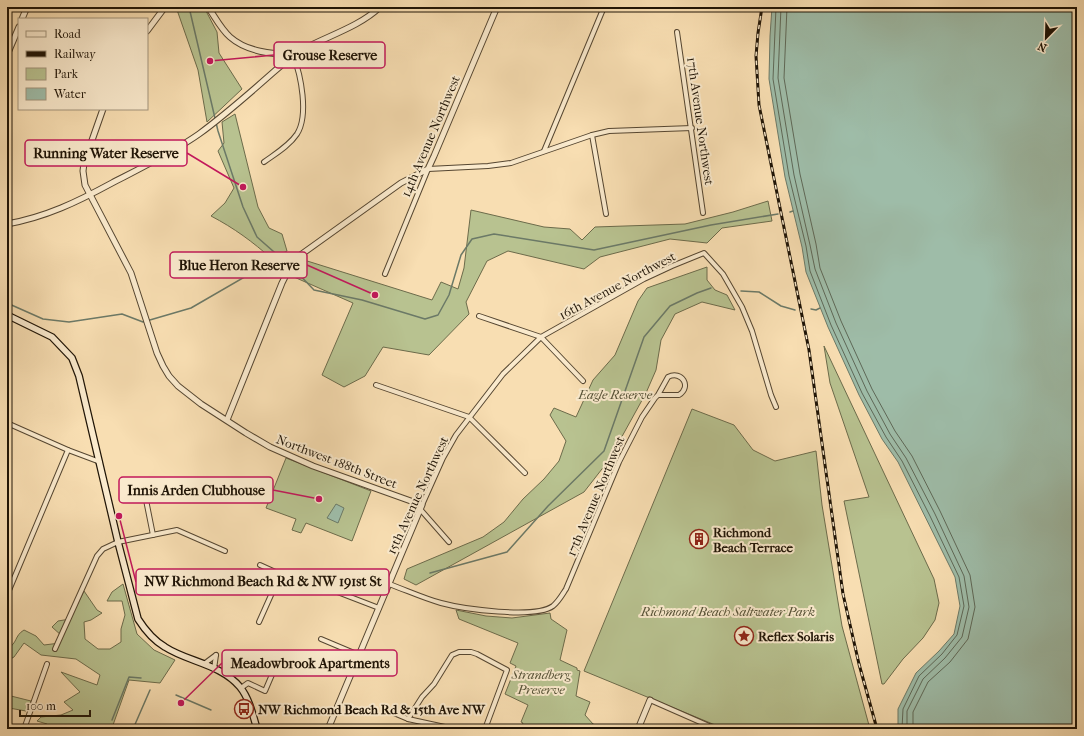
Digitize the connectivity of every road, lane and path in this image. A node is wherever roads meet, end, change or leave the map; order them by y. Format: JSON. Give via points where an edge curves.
{"nodes":[{"id":1,"x":27,"y":7,"type":"edge"},
{"id":2,"x":165,"y":7,"type":"edge"},
{"id":3,"x":208,"y":7,"type":"edge"},
{"id":4,"x":380,"y":7,"type":"edge"},
{"id":5,"x":497,"y":7,"type":"edge"},
{"id":6,"x":604,"y":7,"type":"edge"},
{"id":7,"x":22,"y":18,"type":"edge"},
{"id":8,"x":18,"y":29,"type":"edge"},
{"id":9,"x":148,"y":30,"type":"edge"},
{"id":10,"x":677,"y":32,"type":"dead end"},
{"id":11,"x":7,"y":55,"type":"edge"},
{"id":12,"x":293,"y":55,"type":"junction"},
{"id":13,"x":103,"y":110,"type":"edge"},
{"id":14,"x":692,"y":128,"type":"junction"},
{"id":15,"x":592,"y":135,"type":"junction"},
{"id":16,"x":544,"y":151,"type":"junction"},
{"id":17,"x":264,"y":162,"type":"dead end"},
{"id":18,"x":428,"y":169,"type":"junction"},
{"id":19,"x":90,"y":195,"type":"junction"},
{"id":20,"x":703,"y":213,"type":"dead end"},
{"id":21,"x":606,"y":214,"type":"dead end"},
{"id":22,"x":7,"y":224,"type":"edge"},
{"id":23,"x":385,"y":274,"type":"dead end"},
{"id":24,"x":7,"y":315,"type":"edge"},
{"id":25,"x":479,"y":316,"type":"dead end"},
{"id":26,"x":541,"y":337,"type":"junction"},
{"id":27,"x":584,"y":381,"type":"dead end"},
{"id":28,"x":376,"y":385,"type":"dead end"},
{"id":29,"x":658,"y":396,"type":"junction"},
{"id":30,"x":776,"y":407,"type":"dead end"},
{"id":31,"x":469,"y":417,"type":"junction"},
{"id":32,"x":227,"y":420,"type":"junction"},
{"id":33,"x":7,"y":424,"type":"edge"},
{"id":34,"x":68,"y":450,"type":"junction"},
{"id":35,"x":100,"y":462,"type":"junction"},
{"id":36,"x":525,"y":473,"type":"dead end"},
{"id":37,"x":146,"y":500,"type":"dead end"},
{"id":38,"x":421,"y":507,"type":"junction"},
{"id":39,"x":153,"y":535,"type":"junction"},
{"id":40,"x":118,"y":542,"type":"junction"},
{"id":41,"x":449,"y":542,"type":"dead end"},
{"id":42,"x":225,"y":551,"type":"dead end"},
{"id":43,"x":260,"y":565,"type":"dead end"},
{"id":44,"x":280,"y":575,"type":"junction"},
{"id":45,"x":389,"y":584,"type":"junction"},
{"id":46,"x":7,"y":595,"type":"edge"},
{"id":47,"x":379,"y":608,"type":"junction"},
{"id":48,"x":259,"y":622,"type":"dead end"},
{"id":49,"x":321,"y":639,"type":"dead end"},
{"id":50,"x":55,"y":649,"type":"dead end"},
{"id":51,"x":359,"y":655,"type":"junction"},
{"id":52,"x":47,"y":664,"type":"dead end"},
{"id":53,"x":204,"y":664,"type":"junction"},
{"id":54,"x":214,"y":669,"type":"junction"},
{"id":55,"x":274,"y":670,"type":"dead end"},
{"id":56,"x":240,"y":688,"type":"junction"},
{"id":57,"x":650,"y":700,"type":"joint"},
{"id":58,"x":390,"y":711,"type":"dead end"},
{"id":59,"x":408,"y":719,"type":"junction"},
{"id":60,"x":24,"y":729,"type":"edge"},
{"id":61,"x":257,"y":729,"type":"edge"},
{"id":62,"x":328,"y":729,"type":"edge"},
{"id":63,"x":454,"y":729,"type":"edge"},
{"id":64,"x":485,"y":729,"type":"edge"},
{"id":65,"x":638,"y":729,"type":"edge"},
{"id":66,"x":716,"y":729,"type":"edge"}],
"edges":[{"from":1,"to":7,"type":"street"},
{"from":2,"to":9,"type":"street"},
{"from":3,"to":12,"type":"street","via":[[221,27],[240,44],[260,51]]},
{"from":4,"to":12,"type":"street","via":[[354,24]]},
{"from":5,"to":18,"type":"street","name":"14th Avenue Northwest"},
{"from":6,"to":16,"type":"street"},
{"from":8,"to":11,"type":"street"},
{"from":10,"to":14,"type":"street","name":"17th Avenue Northwest"},
{"from":12,"to":17,"type":"street","via":[[302,92],[302,123],[298,133],[289,143]]},
{"from":12,"to":19,"type":"street","via":[[198,134]]},
{"from":13,"to":19,"type":"street","name":"Northwest 188th Street","via":[[84,163],[84,185]]},
{"from":14,"to":15,"type":"street"},
{"from":14,"to":20,"type":"street","name":"17th Avenue Northwest"},
{"from":15,"to":16,"type":"street"},
{"from":15,"to":21,"type":"street"},
{"from":16,"to":18,"type":"street","via":[[511,163]]},
{"from":18,"to":23,"type":"street","name":"14th Avenue Northwest"},
{"from":18,"to":32,"type":"street","via":[[402,183],[307,250],[293,264],[282,283]]},
{"from":19,"to":22,"type":"street","via":[[45,215]]},
{"from":19,"to":32,"type":"street","name":"Northwest 188th Street","via":[[131,273],[156,352],[169,376],[187,393]]},
{"from":24,"to":35,"type":"main road","via":[[52,337],[72,358],[79,376]]},
{"from":25,"to":26,"type":"street"},
{"from":26,"to":27,"type":"street"},
{"from":26,"to":30,"type":"street","name":"16th Avenue Northwest","via":[[644,279],[704,253],[723,274],[742,307]]},
{"from":26,"to":31,"type":"street","name":"15th Avenue Northwest","via":[[503,374]]},
{"from":28,"to":31,"type":"street"},
{"from":29,"to":29,"type":"street","name":"17th Avenue Northwest","via":[[679,396],[685,388],[684,381],[678,375],[668,377]]},
{"from":29,"to":45,"type":"street","name":"17th Avenue Northwest","via":[[638,423],[566,589],[552,606],[532,612],[472,609],[440,603]]},
{"from":31,"to":36,"type":"street"},
{"from":31,"to":38,"type":"street","name":"15th Avenue Northwest","via":[[443,458]]},
{"from":32,"to":38,"type":"street","name":"Northwest 188th Street","via":[[285,454]]},
{"from":33,"to":34,"type":"street"},
{"from":34,"to":35,"type":"street"},
{"from":34,"to":46,"type":"street"},
{"from":35,"to":40,"type":"main road"},
{"from":37,"to":39,"type":"street"},
{"from":38,"to":41,"type":"street","name":"Northwest 188th Street"},
{"from":38,"to":45,"type":"street","name":"15th Avenue Northwest"},
{"from":39,"to":40,"type":"street"},
{"from":39,"to":42,"type":"street","via":[[176,530]]},
{"from":40,"to":50,"type":"street","via":[[103,549],[97,556]]},
{"from":40,"to":53,"type":"main road","via":[[138,619],[144,630],[165,648]]},
{"from":43,"to":44,"type":"street"},
{"from":44,"to":47,"type":"street","via":[[314,583]]},
{"from":44,"to":48,"type":"street"},
{"from":45,"to":47,"type":"street","name":"15th Avenue Northwest"},
{"from":47,"to":51,"type":"street","name":"15th Avenue Northwest"},
{"from":49,"to":51,"type":"street"},
{"from":51,"to":62,"type":"street","name":"15th Avenue Northwest"},
{"from":52,"to":60,"type":"street"},
{"from":53,"to":54,"type":"main road"},
{"from":53,"to":54,"type":"street","via":[[216,655]]},
{"from":54,"to":56,"type":"main road","via":[[230,678]]},
{"from":55,"to":56,"type":"street","via":[[265,691],[248,683]]},
{"from":56,"to":61,"type":"main road","via":[[251,707]]},
{"from":57,"to":65,"type":"street"},
{"from":57,"to":66,"type":"street"},
{"from":58,"to":59,"type":"street"},
{"from":59,"to":63,"type":"street"},
{"from":59,"to":64,"type":"street","via":[[452,655],[471,652],[507,670]]}]}
